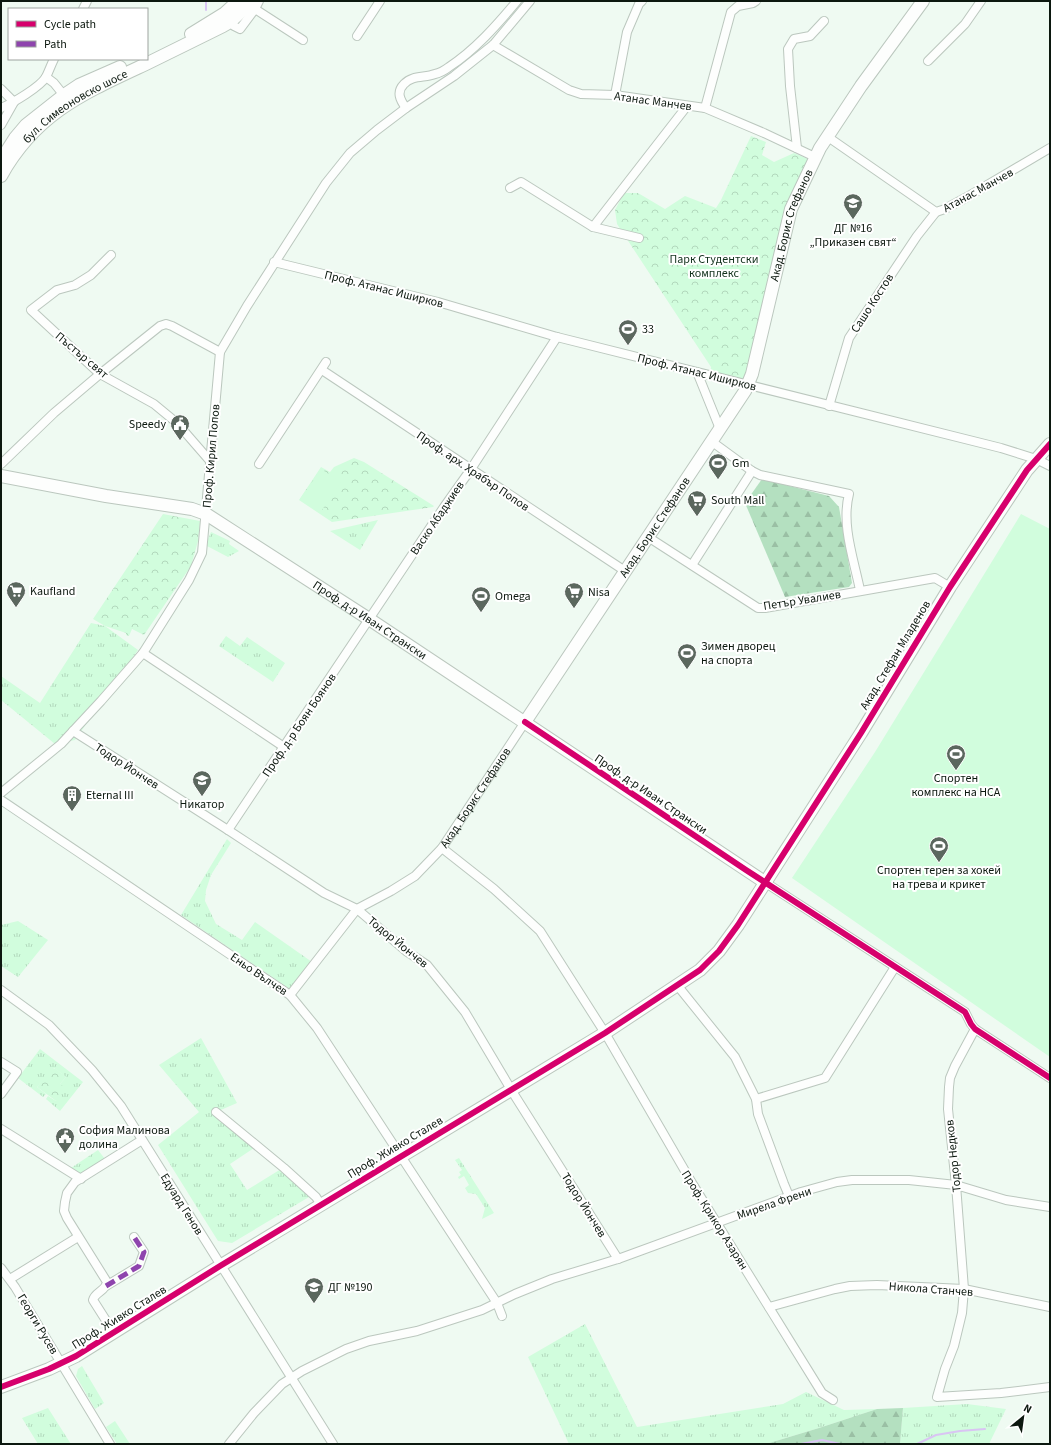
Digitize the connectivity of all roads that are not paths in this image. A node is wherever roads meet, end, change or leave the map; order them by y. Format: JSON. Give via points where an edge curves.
{"nodes":[{"id":1,"x":238,"y":1,"type":"edge"},
{"id":2,"x":260,"y":1,"type":"edge"},
{"id":3,"x":380,"y":1,"type":"edge"},
{"id":4,"x":517,"y":1,"type":"edge"},
{"id":5,"x":530,"y":1,"type":"edge"},
{"id":6,"x":642,"y":1,"type":"edge"},
{"id":7,"x":756,"y":1,"type":"edge"},
{"id":8,"x":922,"y":1,"type":"edge"},
{"id":9,"x":981,"y":1,"type":"edge"},
{"id":10,"x":254,"y":5,"type":"edge"},
{"id":11,"x":228,"y":17,"type":"junction"},
{"id":12,"x":824,"y":22,"type":"dead end"},
{"id":13,"x":357,"y":36,"type":"dead end"},
{"id":14,"x":303,"y":40,"type":"dead end"},
{"id":15,"x":493,"y":45,"type":"junction"},
{"id":16,"x":148,"y":56,"type":"edge"},
{"id":17,"x":54,"y":60,"type":"edge"},
{"id":18,"x":138,"y":60,"type":"edge"},
{"id":19,"x":928,"y":61,"type":"dead end"},
{"id":20,"x":46,"y":77,"type":"junction"},
{"id":21,"x":1,"y":89,"type":"edge"},
{"id":22,"x":615,"y":95,"type":"junction"},
{"id":23,"x":66,"y":99,"type":"junction"},
{"id":24,"x":14,"y":102,"type":"junction"},
{"id":25,"x":687,"y":106,"type":"junction"},
{"id":26,"x":1,"y":108,"type":"edge"},
{"id":27,"x":406,"y":108,"type":"junction"},
{"id":28,"x":705,"y":108,"type":"junction"},
{"id":29,"x":1,"y":124,"type":"edge"},
{"id":30,"x":828,"y":137,"type":"junction"},
{"id":31,"x":797,"y":148,"type":"junction"},
{"id":32,"x":1050,"y":148,"type":"edge"},
{"id":33,"x":815,"y":157,"type":"junction"},
{"id":34,"x":1,"y":160,"type":"edge"},
{"id":35,"x":1,"y":176,"type":"edge"},
{"id":36,"x":510,"y":188,"type":"dead end"},
{"id":37,"x":936,"y":212,"type":"junction"},
{"id":38,"x":593,"y":227,"type":"junction"},
{"id":39,"x":639,"y":238,"type":"dead end"},
{"id":40,"x":111,"y":255,"type":"dead end"},
{"id":41,"x":274,"y":262,"type":"junction"},
{"id":42,"x":557,"y":337,"type":"junction"},
{"id":43,"x":220,"y":352,"type":"junction"},
{"id":44,"x":326,"y":362,"type":"dead end"},
{"id":45,"x":322,"y":370,"type":"junction"},
{"id":46,"x":697,"y":372,"type":"junction"},
{"id":47,"x":100,"y":374,"type":"junction"},
{"id":48,"x":748,"y":385,"type":"junction"},
{"id":49,"x":829,"y":406,"type":"junction"},
{"id":50,"x":720,"y":429,"type":"junction"},
{"id":51,"x":711,"y":441,"type":"junction"},
{"id":52,"x":1050,"y":444,"type":"edge"},
{"id":53,"x":1036,"y":458,"type":"junction"},
{"id":54,"x":210,"y":461,"type":"junction"},
{"id":55,"x":1,"y":464,"type":"edge"},
{"id":56,"x":259,"y":464,"type":"dead end"},
{"id":57,"x":1050,"y":466,"type":"edge"},
{"id":58,"x":471,"y":469,"type":"junction"},
{"id":59,"x":752,"y":471,"type":"junction"},
{"id":60,"x":1,"y":476,"type":"edge"},
{"id":61,"x":206,"y":514,"type":"junction"},
{"id":62,"x":648,"y":537,"type":"junction"},
{"id":63,"x":692,"y":565,"type":"junction"},
{"id":64,"x":625,"y":571,"type":"junction"},
{"id":65,"x":950,"y":587,"type":"junction"},
{"id":66,"x":860,"y":590,"type":"junction"},
{"id":67,"x":369,"y":619,"type":"junction"},
{"id":68,"x":143,"y":652,"type":"junction"},
{"id":69,"x":525,"y":722,"type":"junction"},
{"id":70,"x":73,"y":731,"type":"junction"},
{"id":71,"x":284,"y":747,"type":"junction"},
{"id":72,"x":1,"y":793,"type":"edge"},
{"id":73,"x":1,"y":800,"type":"edge"},
{"id":74,"x":228,"y":830,"type":"junction"},
{"id":75,"x":442,"y":848,"type":"junction"},
{"id":76,"x":766,"y":883,"type":"junction"},
{"id":77,"x":357,"y":909,"type":"junction"},
{"id":78,"x":895,"y":967,"type":"junction"},
{"id":79,"x":677,"y":985,"type":"junction"},
{"id":80,"x":1,"y":990,"type":"edge"},
{"id":81,"x":290,"y":995,"type":"junction"},
{"id":82,"x":976,"y":1029,"type":"junction"},
{"id":83,"x":605,"y":1033,"type":"junction"},
{"id":84,"x":1,"y":1062,"type":"edge"},
{"id":85,"x":1050,"y":1078,"type":"edge"},
{"id":86,"x":511,"y":1090,"type":"junction"},
{"id":87,"x":1,"y":1094,"type":"edge"},
{"id":88,"x":756,"y":1099,"type":"junction"},
{"id":89,"x":216,"y":1112,"type":"dead end"},
{"id":90,"x":1,"y":1129,"type":"edge"},
{"id":91,"x":142,"y":1140,"type":"junction"},
{"id":92,"x":402,"y":1156,"type":"junction"},
{"id":93,"x":80,"y":1179,"type":"junction"},
{"id":94,"x":956,"y":1185,"type":"junction"},
{"id":95,"x":790,"y":1196,"type":"junction"},
{"id":96,"x":321,"y":1205,"type":"junction"},
{"id":97,"x":1050,"y":1207,"type":"edge"},
{"id":98,"x":716,"y":1223,"type":"junction"},
{"id":99,"x":78,"y":1237,"type":"junction"},
{"id":100,"x":134,"y":1237,"type":"dead end"},
{"id":101,"x":618,"y":1259,"type":"junction"},
{"id":102,"x":220,"y":1266,"type":"junction"},
{"id":103,"x":1,"y":1268,"type":"edge"},
{"id":104,"x":10,"y":1279,"type":"junction"},
{"id":105,"x":106,"y":1286,"type":"junction"},
{"id":106,"x":964,"y":1289,"type":"junction"},
{"id":107,"x":497,"y":1303,"type":"junction"},
{"id":108,"x":769,"y":1307,"type":"junction"},
{"id":109,"x":1050,"y":1307,"type":"edge"},
{"id":110,"x":502,"y":1316,"type":"dead end"},
{"id":111,"x":114,"y":1333,"type":"junction"},
{"id":112,"x":62,"y":1364,"type":"junction"},
{"id":113,"x":291,"y":1377,"type":"junction"},
{"id":114,"x":1,"y":1387,"type":"edge"},
{"id":115,"x":1050,"y":1387,"type":"edge"},
{"id":116,"x":833,"y":1400,"type":"dead end"},
{"id":117,"x":110,"y":1444,"type":"edge"},
{"id":118,"x":229,"y":1444,"type":"edge"},
{"id":119,"x":333,"y":1444,"type":"edge"}],
"edges":[{"from":1,"to":11,"type":"street","name":"бул. Симеоновско шосе"},
{"from":2,"to":10,"type":"street","name":"бул. Симеоновско шосе"},
{"from":3,"to":13,"type":"street"},
{"from":4,"to":27,"type":"street","via":[[496,26],[449,68],[435,74],[413,78],[402,85],[399,100]]},
{"from":5,"to":15,"type":"street","name":"Проф. Кирил Попов"},
{"from":6,"to":22,"type":"street","via":[[627,32]]},
{"from":7,"to":28,"type":"street","via":[[738,6],[731,12]]},
{"from":8,"to":30,"type":"street","name":"Акад. Борис Стефанов"},
{"from":9,"to":19,"type":"street","via":[[966,24]]},
{"from":10,"to":11,"type":"street","name":"бул. Симеоновско шосе"},
{"from":10,"to":14,"type":"street"},
{"from":11,"to":16,"type":"street","name":"бул. Симеоновско шосе"},
{"from":11,"to":23,"type":"street","name":"бул. Симеоновско шосе","via":[[96,88]]},
{"from":12,"to":31,"type":"street","via":[[810,36],[794,39],[788,49]]},
{"from":15,"to":22,"type":"street","name":"Атанас Манчев","via":[[569,90],[581,94]]},
{"from":15,"to":27,"type":"street","name":"Проф. Кирил Попов","via":[[454,76]]},
{"from":17,"to":20,"type":"street"},
{"from":18,"to":23,"type":"street","name":"бул. Симеоновско шосе","via":[[79,85]]},
{"from":20,"to":23,"type":"street"},
{"from":20,"to":24,"type":"street"},
{"from":21,"to":24,"type":"street"},
{"from":22,"to":25,"type":"street","name":"Атанас Манчев"},
{"from":23,"to":34,"type":"street","name":"бул. Симеоновско шосе","via":[[26,125],[14,138]]},
{"from":23,"to":35,"type":"street","name":"бул. Симеоновско шосе","via":[[22,144]]},
{"from":24,"to":26,"type":"street"},
{"from":24,"to":29,"type":"street"},
{"from":25,"to":28,"type":"street","name":"Атанас Манчев"},
{"from":25,"to":38,"type":"street"},
{"from":27,"to":41,"type":"street","name":"Проф. Кирил Попов","via":[[350,153],[326,183]]},
{"from":28,"to":31,"type":"street","name":"Атанас Манчев"},
{"from":30,"to":33,"type":"street","name":"Акад. Борис Стефанов"},
{"from":30,"to":37,"type":"street","name":"Атанас Манчев"},
{"from":31,"to":33,"type":"street","name":"Атанас Манчев"},
{"from":32,"to":37,"type":"street","name":"Атанас Манчев"},
{"from":33,"to":48,"type":"street","name":"Акад. Борис Стефанов","via":[[791,209]]},
{"from":36,"to":38,"type":"street","via":[[521,182]]},
{"from":37,"to":49,"type":"street","name":"Сашо Костов","via":[[849,338]]},
{"from":38,"to":39,"type":"street"},
{"from":40,"to":47,"type":"street","name":"Пъстър свят","via":[[91,275],[75,285],[58,290],[31,310]]},
{"from":41,"to":42,"type":"street","name":"Проф. Атанас Иширков","via":[[438,302]]},
{"from":41,"to":43,"type":"street","name":"Проф. Кирил Попов"},
{"from":42,"to":46,"type":"street","name":"Проф. Атанас Иширков"},
{"from":42,"to":58,"type":"street","name":"Васко Абаджиев"},
{"from":43,"to":47,"type":"street","via":[[166,324],[154,329]]},
{"from":43,"to":54,"type":"street","name":"Проф. Кирил Попов"},
{"from":44,"to":45,"type":"street"},
{"from":45,"to":56,"type":"street"},
{"from":45,"to":58,"type":"street","name":"Проф. арх. Храбър Попов"},
{"from":46,"to":48,"type":"street","name":"Проф. Атанас Иширков"},
{"from":46,"to":50,"type":"street"},
{"from":47,"to":54,"type":"street","name":"Пъстър свят","via":[[154,404],[177,423]]},
{"from":47,"to":55,"type":"street","via":[[54,413]]},
{"from":48,"to":49,"type":"street","name":"Проф. Атанас Иширков"},
{"from":48,"to":50,"type":"street","name":"Акад. Борис Стефанов"},
{"from":49,"to":53,"type":"street","name":"Проф. Атанас Иширков"},
{"from":50,"to":51,"type":"street","name":"Акад. Борис Стефанов"},
{"from":51,"to":59,"type":"street"},
{"from":51,"to":62,"type":"street","name":"Акад. Борис Стефанов"},
{"from":52,"to":53,"type":"street","name":"Акад. Стефан Младенов"},
{"from":53,"to":57,"type":"street","name":"Проф. Атанас Иширков"},
{"from":53,"to":65,"type":"street","name":"Акад. Стефан Младенов"},
{"from":54,"to":61,"type":"street","name":"Проф. Кирил Попов"},
{"from":58,"to":64,"type":"street","name":"Проф. арх. Храбър Попов"},
{"from":58,"to":67,"type":"street","name":"Васко Абаджиев"},
{"from":59,"to":63,"type":"street"},
{"from":59,"to":66,"type":"street","via":[[760,475],[849,494],[846,504],[849,536]]},
{"from":60,"to":61,"type":"street","name":"Проф. д-р Иван Странски","via":[[192,509]]},
{"from":61,"to":67,"type":"street","name":"Проф. д-р Иван Странски"},
{"from":61,"to":68,"type":"street","name":"Проф. Кирил Попов","via":[[202,554],[189,580]]},
{"from":62,"to":63,"type":"street","name":"Петър Увалиев"},
{"from":62,"to":64,"type":"street","name":"Акад. Борис Стефанов"},
{"from":63,"to":66,"type":"street","name":"Петър Увалиев","via":[[758,608]]},
{"from":64,"to":69,"type":"street","name":"Акад. Борис Стефанов"},
{"from":65,"to":66,"type":"street","name":"Петър Увалиев","via":[[935,578]]},
{"from":65,"to":76,"type":"street","name":"Акад. Стефан Младенов"},
{"from":67,"to":69,"type":"street","name":"Проф. д-р Иван Странски"},
{"from":67,"to":71,"type":"street","name":"Проф. д-р Боян Боянов"},
{"from":68,"to":70,"type":"street","name":"Проф. Кирил Попов"},
{"from":68,"to":71,"type":"street"},
{"from":69,"to":75,"type":"street","name":"Акад. Борис Стефанов"},
{"from":69,"to":76,"type":"street","name":"Проф. д-р Иван Странски"},
{"from":70,"to":72,"type":"street","name":"Проф. Кирил Попов","via":[[53,752]]},
{"from":70,"to":74,"type":"street","name":"Тодор Йончев"},
{"from":71,"to":74,"type":"street","name":"Проф. д-р Боян Боянов"},
{"from":73,"to":81,"type":"street","name":"Еньо Вълчев"},
{"from":74,"to":77,"type":"street","name":"Тодор Йончев","via":[[324,893]]},
{"from":75,"to":77,"type":"street","name":"Акад. Борис Стефанов","via":[[415,876]]},
{"from":75,"to":83,"type":"street","name":"Проф. Крикор Азарян","via":[[494,889],[540,931]]},
{"from":76,"to":78,"type":"street"},
{"from":76,"to":79,"type":"street","name":"Проф. Живко Сталев","via":[[719,951],[700,970]]},
{"from":77,"to":81,"type":"street","name":"Акад. Борис Стефанов"},
{"from":77,"to":86,"type":"street","name":"Тодор Йончев","via":[[406,951],[427,964],[465,1012]]},
{"from":78,"to":82,"type":"street","via":[[965,1012]]},
{"from":78,"to":88,"type":"street","via":[[825,1078]]},
{"from":79,"to":83,"type":"street","name":"Проф. Живко Сталев"},
{"from":79,"to":88,"type":"street","via":[[735,1057]]},
{"from":80,"to":91,"type":"street","name":"Едуард Генов","via":[[49,1026],[82,1059],[121,1106]]},
{"from":81,"to":92,"type":"street","name":"Еньо Вълчев","via":[[317,1028]]},
{"from":82,"to":85,"type":"street"},
{"from":82,"to":94,"type":"street","name":"Тодор Недков","via":[[950,1078],[948,1109]]},
{"from":83,"to":86,"type":"street","name":"Проф. Живко Сталев"},
{"from":83,"to":98,"type":"street","name":"Проф. Крикор Азарян"},
{"from":84,"to":87,"type":"street","via":[[16,1072]]},
{"from":86,"to":92,"type":"street","name":"Проф. Живко Сталев"},
{"from":86,"to":101,"type":"street","name":"Тодор Йончев"},
{"from":88,"to":95,"type":"street","via":[[758,1114]]},
{"from":89,"to":96,"type":"street","via":[[284,1168],[316,1197]]},
{"from":90,"to":93,"type":"street"},
{"from":91,"to":93,"type":"street"},
{"from":91,"to":102,"type":"street","name":"Едуард Генов"},
{"from":92,"to":96,"type":"street","name":"Проф. Живко Сталев"},
{"from":92,"to":107,"type":"street","name":"Еньо Вълчев"},
{"from":93,"to":99,"type":"street","via":[[67,1193],[64,1211]]},
{"from":94,"to":95,"type":"street","name":"Мирела Френи","via":[[909,1180],[852,1180]]},
{"from":94,"to":97,"type":"street","name":"Мирела Френи","via":[[1006,1200]]},
{"from":94,"to":106,"type":"street","name":"Тодор Недков"},
{"from":95,"to":98,"type":"street","name":"Мирела Френи"},
{"from":96,"to":102,"type":"street","name":"Проф. Живко Сталев"},
{"from":98,"to":101,"type":"street","name":"Мирела Френи"},
{"from":98,"to":108,"type":"street","name":"Проф. Крикор Азарян"},
{"from":99,"to":104,"type":"street"},
{"from":99,"to":105,"type":"street","via":[[107,1282]]},
{"from":100,"to":105,"type":"street","via":[[144,1252],[139,1266]]},
{"from":101,"to":107,"type":"street","name":"Мирела Френи","via":[[552,1279]]},
{"from":102,"to":111,"type":"street","name":"Проф. Живко Сталев"},
{"from":102,"to":113,"type":"street","name":"Едуард Генов"},
{"from":103,"to":104,"type":"street","name":"Георги Русев"},
{"from":104,"to":112,"type":"street","name":"Георги Русев"},
{"from":105,"to":111,"type":"street","via":[[93,1300]]},
{"from":106,"to":108,"type":"street","name":"Никола Станчев","via":[[850,1286]]},
{"from":106,"to":109,"type":"street","name":"Никола Станчев"},
{"from":106,"to":115,"type":"street","name":"Тодор Недков","via":[[959,1326],[937,1398]]},
{"from":107,"to":110,"type":"street","name":"Еньо Вълчев"},
{"from":107,"to":113,"type":"street","name":"Мирела Френи","via":[[418,1331],[368,1341],[329,1356]]},
{"from":108,"to":116,"type":"street","name":"Проф. Крикор Азарян","via":[[822,1392]]},
{"from":111,"to":112,"type":"street","name":"Проф. Живко Сталев"},
{"from":112,"to":114,"type":"street","name":"Проф. Живко Сталев"},
{"from":112,"to":117,"type":"street","name":"Георги Русев"},
{"from":113,"to":118,"type":"street","via":[[254,1413]]},
{"from":113,"to":119,"type":"street","name":"Едуард Генов"}]}
